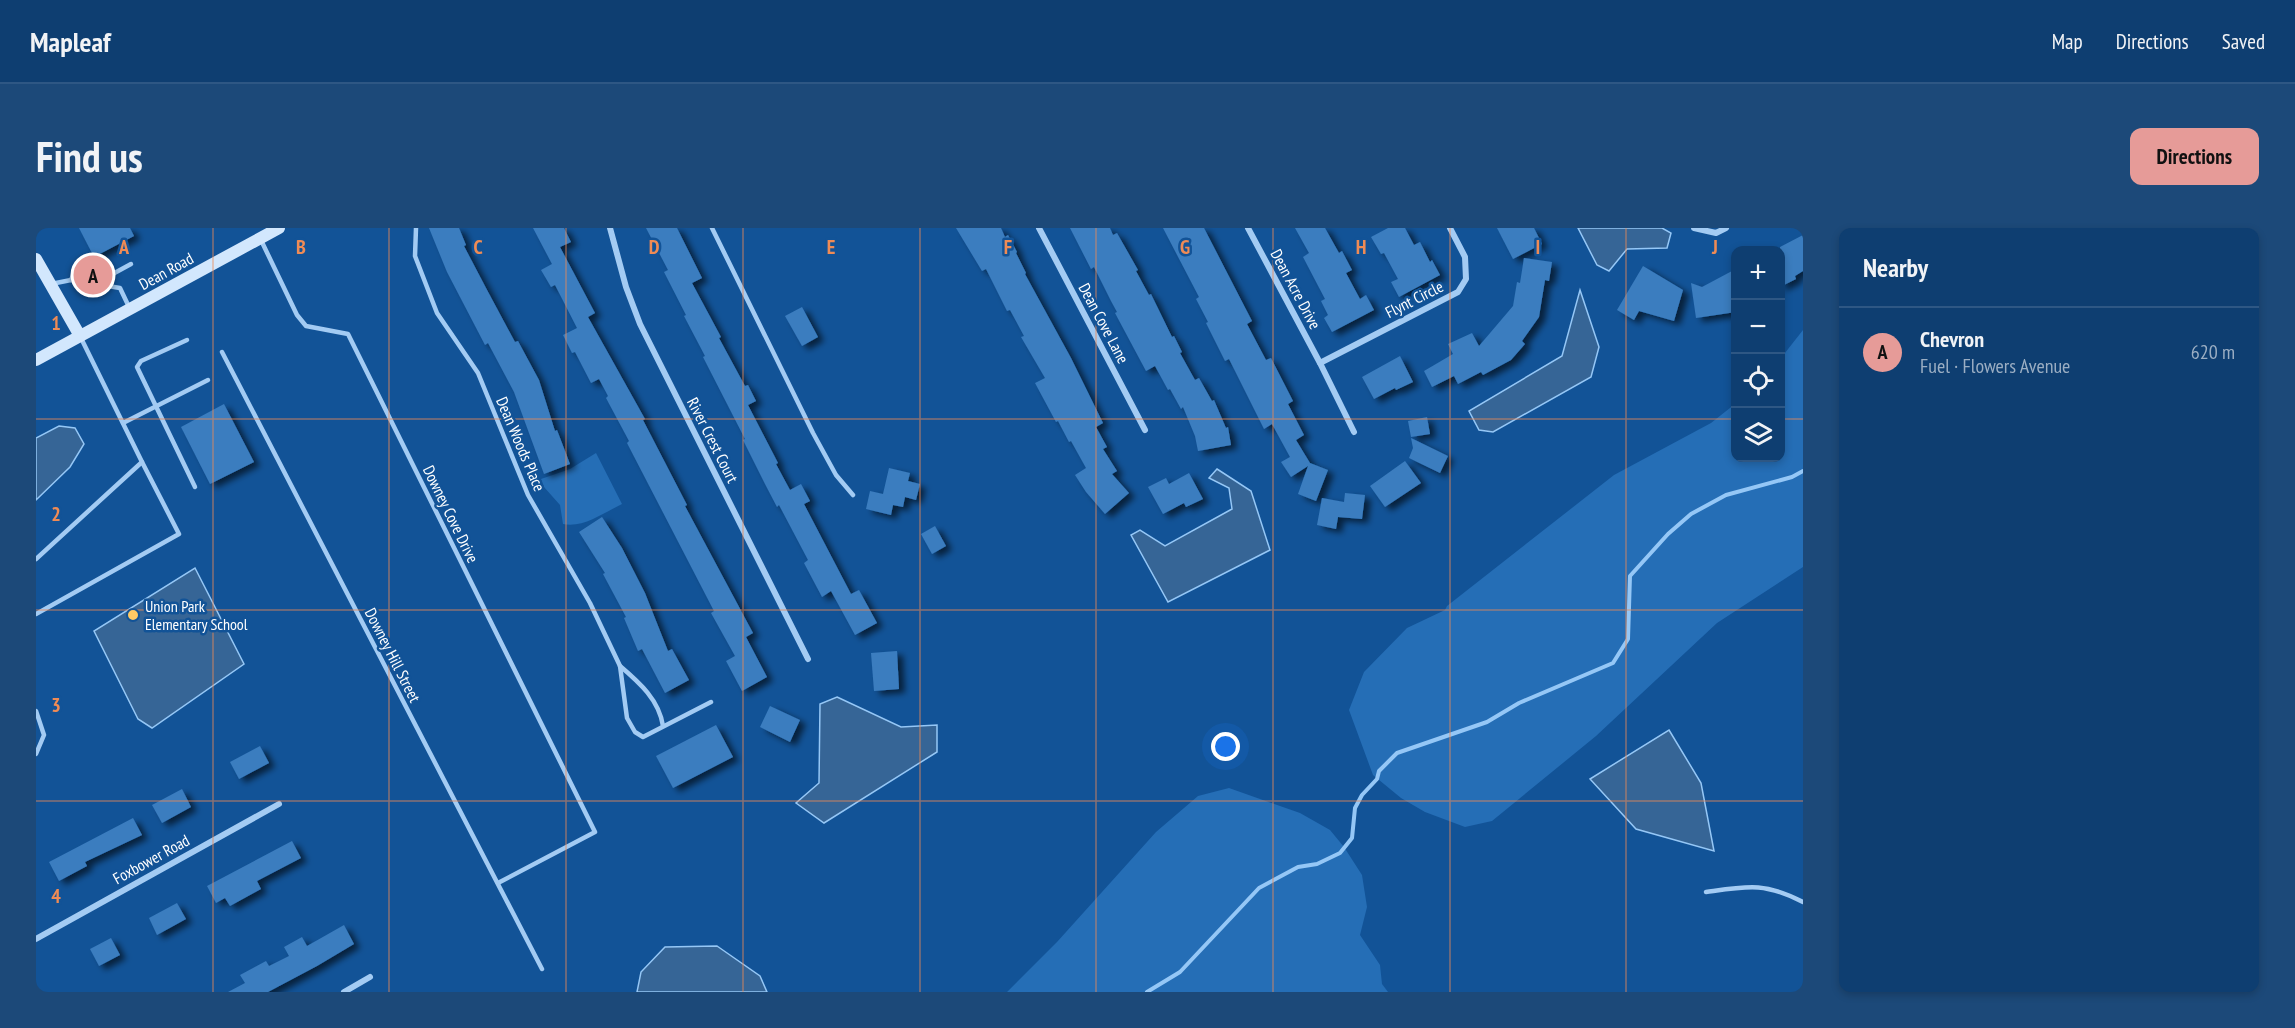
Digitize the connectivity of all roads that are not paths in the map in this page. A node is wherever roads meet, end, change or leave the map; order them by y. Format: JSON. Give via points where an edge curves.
{"nodes":[{"id":1,"x":279,"y":228,"type":"edge"},
{"id":2,"x":416,"y":228,"type":"edge"},
{"id":3,"x":610,"y":228,"type":"edge"},
{"id":4,"x":712,"y":228,"type":"edge"},
{"id":5,"x":1039,"y":228,"type":"edge"},
{"id":6,"x":1248,"y":228,"type":"edge"},
{"id":7,"x":1449,"y":228,"type":"edge"},
{"id":8,"x":1694,"y":228,"type":"edge"},
{"id":9,"x":1726,"y":228,"type":"edge"},
{"id":10,"x":260,"y":238,"type":"junction"},
{"id":11,"x":36,"y":259,"type":"edge"},
{"id":12,"x":130,"y":264,"type":"dead end"},
{"id":13,"x":109,"y":276,"type":"junction"},
{"id":14,"x":71,"y":280,"type":"junction"},
{"id":15,"x":50,"y":284,"type":"junction"},
{"id":16,"x":109,"y":286,"type":"junction"},
{"id":17,"x":131,"y":309,"type":"junction"},
{"id":18,"x":80,"y":336,"type":"junction"},
{"id":19,"x":187,"y":340,"type":"dead end"},
{"id":20,"x":222,"y":352,"type":"dead end"},
{"id":21,"x":36,"y":360,"type":"edge"},
{"id":22,"x":1320,"y":363,"type":"junction"},
{"id":23,"x":208,"y":380,"type":"dead end"},
{"id":24,"x":156,"y":406,"type":"junction"},
{"id":25,"x":123,"y":423,"type":"junction"},
{"id":26,"x":1145,"y":430,"type":"dead end"},
{"id":27,"x":1354,"y":432,"type":"dead end"},
{"id":28,"x":142,"y":462,"type":"junction"},
{"id":29,"x":195,"y":487,"type":"dead end"},
{"id":30,"x":853,"y":495,"type":"dead end"},
{"id":31,"x":36,"y":559,"type":"edge"},
{"id":32,"x":36,"y":614,"type":"edge"},
{"id":33,"x":808,"y":659,"type":"dead end"},
{"id":34,"x":620,"y":666,"type":"junction"},
{"id":35,"x":711,"y":702,"type":"dead end"},
{"id":36,"x":36,"y":711,"type":"edge"},
{"id":37,"x":663,"y":726,"type":"junction"},
{"id":38,"x":36,"y":754,"type":"edge"},
{"id":39,"x":279,"y":804,"type":"dead end"},
{"id":40,"x":498,"y":883,"type":"junction"},
{"id":41,"x":1706,"y":892,"type":"dead end"},
{"id":42,"x":1803,"y":902,"type":"edge"},
{"id":43,"x":36,"y":939,"type":"edge"},
{"id":44,"x":542,"y":969,"type":"dead end"},
{"id":45,"x":370,"y":977,"type":"dead end"},
{"id":46,"x":344,"y":992,"type":"edge"}],
"edges":[{"from":1,"to":10,"type":"main road","name":"Dean Road"},
{"from":2,"to":34,"type":"lane","name":"Dean Woods Place","via":[[415,256],[437,313],[478,372],[528,495],[590,603]]},
{"from":3,"to":33,"type":"street","name":"River Crest Court","via":[[640,324]]},
{"from":4,"to":30,"type":"lane","via":[[813,433],[836,475]]},
{"from":5,"to":26,"type":"street","name":"Dean Cove Lane"},
{"from":6,"to":22,"type":"street","name":"Dean Acre Drive"},
{"from":7,"to":22,"type":"street","name":"Flynt Circle","via":[[1465,257],[1466,279],[1458,292]]},
{"from":8,"to":9,"type":"street","via":[[1716,233]]},
{"from":10,"to":17,"type":"main road","name":"Dean Road"},
{"from":10,"to":40,"type":"lane","name":"Downey Cove Drive","via":[[306,326],[348,334],[595,832]]},
{"from":11,"to":15,"type":"main road"},
{"from":12,"to":13,"type":"lane"},
{"from":13,"to":14,"type":"lane","via":[[110,267],[78,265]]},
{"from":13,"to":16,"type":"lane"},
{"from":14,"to":15,"type":"lane"},
{"from":14,"to":16,"type":"lane"},
{"from":15,"to":18,"type":"main road"},
{"from":16,"to":17,"type":"lane","via":[[120,288]]},
{"from":17,"to":18,"type":"main road","name":"Dean Road"},
{"from":18,"to":21,"type":"main road","name":"Dean Road"},
{"from":18,"to":25,"type":"lane"},
{"from":19,"to":24,"type":"lane","via":[[137,367]]},
{"from":20,"to":40,"type":"lane","name":"Downey Hill Street"},
{"from":22,"to":27,"type":"street","name":"Dean Acre Drive"},
{"from":23,"to":24,"type":"lane"},
{"from":24,"to":25,"type":"lane"},
{"from":24,"to":29,"type":"lane"},
{"from":25,"to":28,"type":"lane"},
{"from":28,"to":31,"type":"lane"},
{"from":28,"to":32,"type":"lane","via":[[179,534]]},
{"from":34,"to":37,"type":"lane","via":[[661,711]]},
{"from":34,"to":37,"type":"lane","via":[[627,718],[635,732],[643,737]]},
{"from":35,"to":37,"type":"lane"},
{"from":36,"to":38,"type":"lane","via":[[44,735]]},
{"from":39,"to":43,"type":"street","name":"Foxbower Road"},
{"from":40,"to":44,"type":"lane","name":"Downey Hill Street"},
{"from":41,"to":42,"type":"lane","via":[[1770,887]]},
{"from":45,"to":46,"type":"street"}]}
